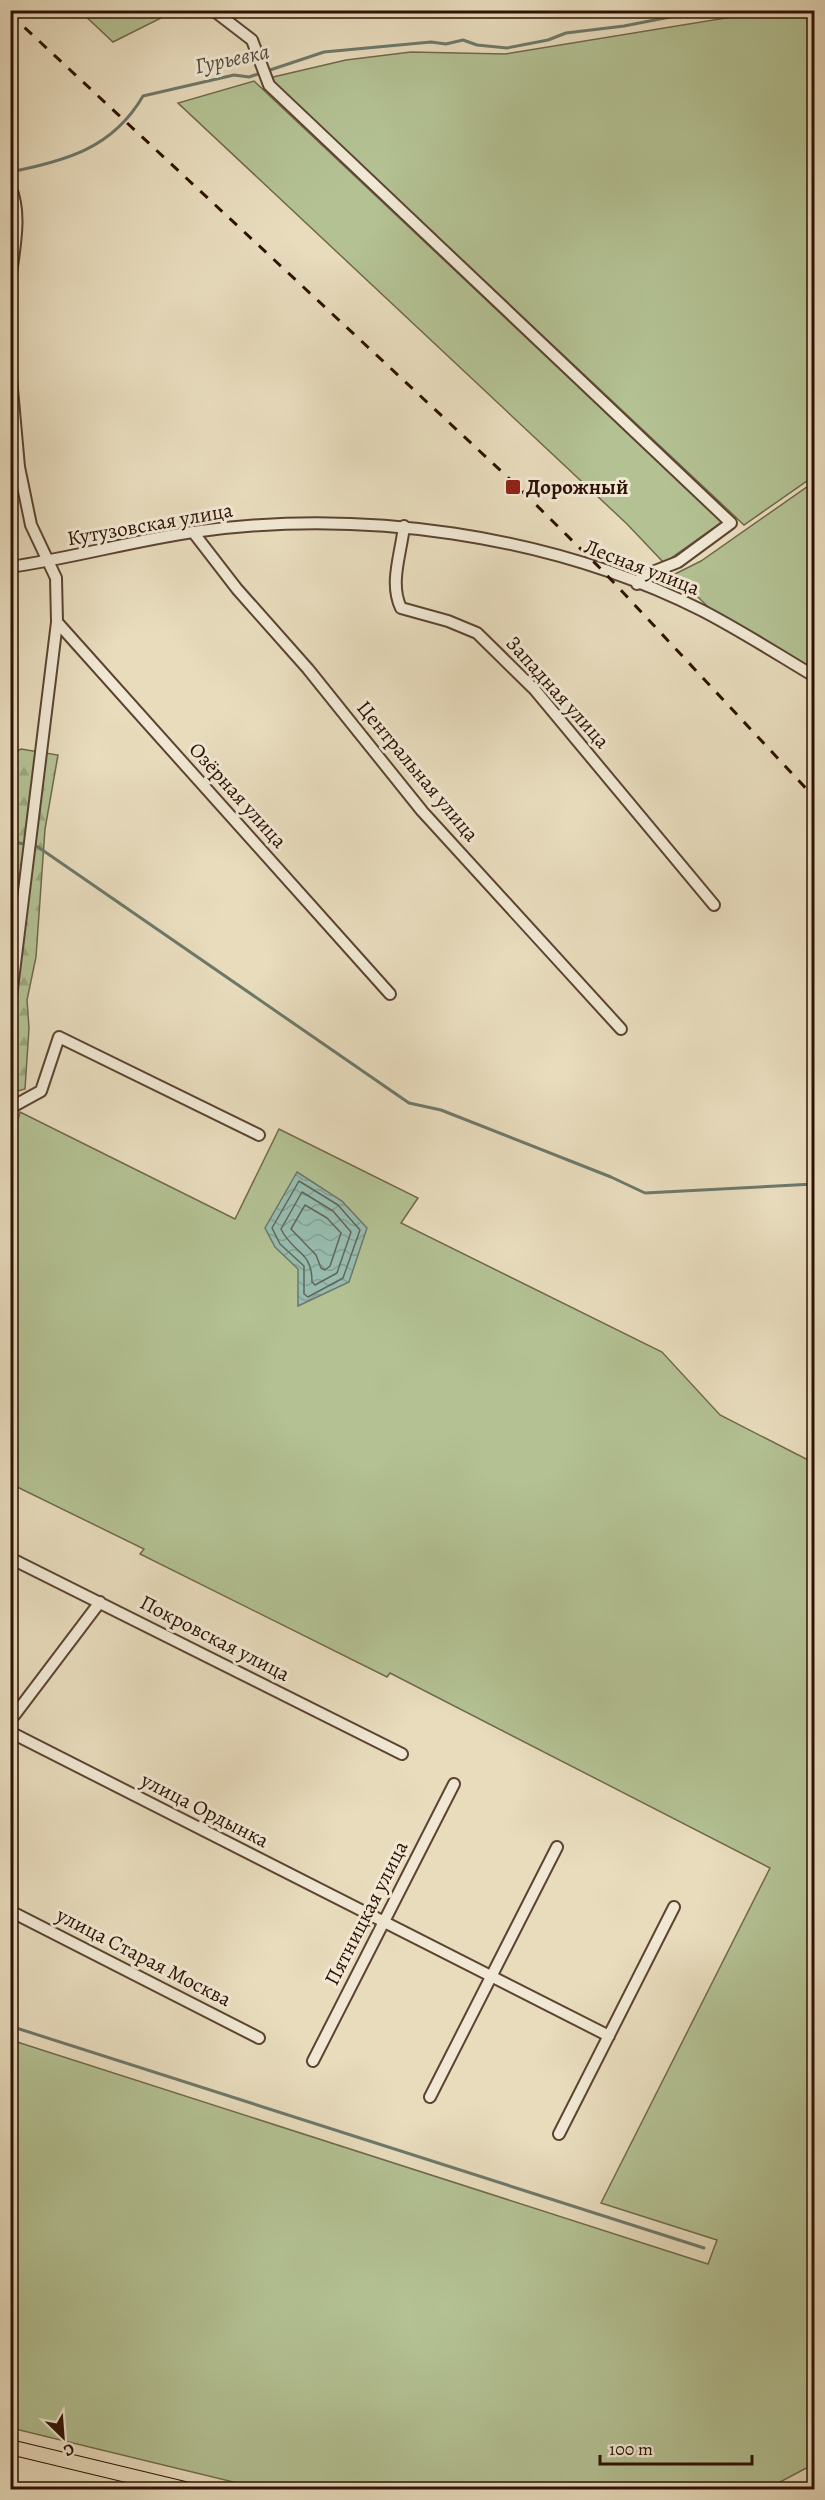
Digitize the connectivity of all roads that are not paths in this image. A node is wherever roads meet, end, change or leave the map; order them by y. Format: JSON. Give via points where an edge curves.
{"nodes":[{"id":1,"x":213,"y":10,"type":"edge"},
{"id":2,"x":10,"y":186,"type":"edge"},
{"id":3,"x":10,"y":283,"type":"edge"},
{"id":4,"x":10,"y":367,"type":"edge"},
{"id":5,"x":404,"y":526,"type":"junction"},
{"id":6,"x":193,"y":532,"type":"junction"},
{"id":7,"x":441,"y":533,"type":"joint"},
{"id":8,"x":50,"y":561,"type":"junction"},
{"id":9,"x":10,"y":567,"type":"edge"},
{"id":10,"x":637,"y":584,"type":"junction"},
{"id":11,"x":57,"y":622,"type":"junction"},
{"id":12,"x":814,"y":676,"type":"edge"},
{"id":13,"x":714,"y":905,"type":"dead end"},
{"id":14,"x":390,"y":994,"type":"dead end"},
{"id":15,"x":10,"y":1005,"type":"edge"},
{"id":16,"x":621,"y":1029,"type":"dead end"},
{"id":17,"x":10,"y":1108,"type":"edge"},
{"id":18,"x":260,"y":1135,"type":"dead end"},
{"id":19,"x":10,"y":1558,"type":"edge"},
{"id":20,"x":100,"y":1602,"type":"junction"},
{"id":21,"x":10,"y":1721,"type":"edge"},
{"id":22,"x":10,"y":1732,"type":"edge"},
{"id":23,"x":402,"y":1754,"type":"dead end"},
{"id":24,"x":454,"y":1784,"type":"dead end"},
{"id":25,"x":557,"y":1847,"type":"dead end"},
{"id":26,"x":674,"y":1907,"type":"dead end"},
{"id":27,"x":10,"y":1911,"type":"edge"},
{"id":28,"x":382,"y":1923,"type":"junction"},
{"id":29,"x":491,"y":1977,"type":"junction"},
{"id":30,"x":609,"y":2036,"type":"junction"},
{"id":31,"x":259,"y":2038,"type":"dead end"},
{"id":32,"x":313,"y":2061,"type":"dead end"},
{"id":33,"x":430,"y":2097,"type":"dead end"},
{"id":34,"x":559,"y":2134,"type":"dead end"},
{"id":35,"x":10,"y":2446,"type":"edge"},
{"id":36,"x":189,"y":2490,"type":"edge"}],
"edges":[{"from":1,"to":10,"type":"street","via":[[252,40],[269,85],[731,523],[678,562],[645,575]]},
{"from":2,"to":3,"type":"street","via":[[16,198]]},
{"from":4,"to":8,"type":"street","via":[[19,467],[31,525]]},
{"from":5,"to":6,"type":"street","name":"Кутузовская улица","via":[[286,525]]},
{"from":5,"to":7,"type":"street","name":"Кутузовская улица"},
{"from":5,"to":13,"type":"street","name":"Западная улица","via":[[393,584],[401,608],[477,633],[534,690]]},
{"from":6,"to":8,"type":"street","name":"Кутузовская улица"},
{"from":6,"to":16,"type":"street","name":"Центральная улица","via":[[422,811]]},
{"from":7,"to":10,"type":"street","name":"Лесная улица","via":[[508,542]]},
{"from":8,"to":9,"type":"street","name":"Кутузовская улица"},
{"from":8,"to":11,"type":"street","via":[[56,578]]},
{"from":10,"to":12,"type":"street","name":"Лесная улица","via":[[700,610]]},
{"from":11,"to":14,"type":"street","name":"Озёрная улица"},
{"from":11,"to":15,"type":"street"},
{"from":17,"to":18,"type":"street","via":[[41,1091],[59,1037]]},
{"from":19,"to":20,"type":"street","name":"Покровская улица"},
{"from":20,"to":21,"type":"street"},
{"from":20,"to":23,"type":"street","name":"Покровская улица"},
{"from":22,"to":28,"type":"street","name":"улица Ордынка"},
{"from":24,"to":28,"type":"street","name":"Пятницкая улица"},
{"from":25,"to":29,"type":"street"},
{"from":26,"to":30,"type":"street"},
{"from":27,"to":31,"type":"street","name":"улица Старая Москва"},
{"from":28,"to":29,"type":"street","name":"улица Ордынка"},
{"from":28,"to":32,"type":"street","name":"Пятницкая улица"},
{"from":29,"to":30,"type":"street","name":"улица Ордынка"},
{"from":29,"to":33,"type":"street"},
{"from":30,"to":34,"type":"street"},
{"from":35,"to":36,"type":"main road"}]}
